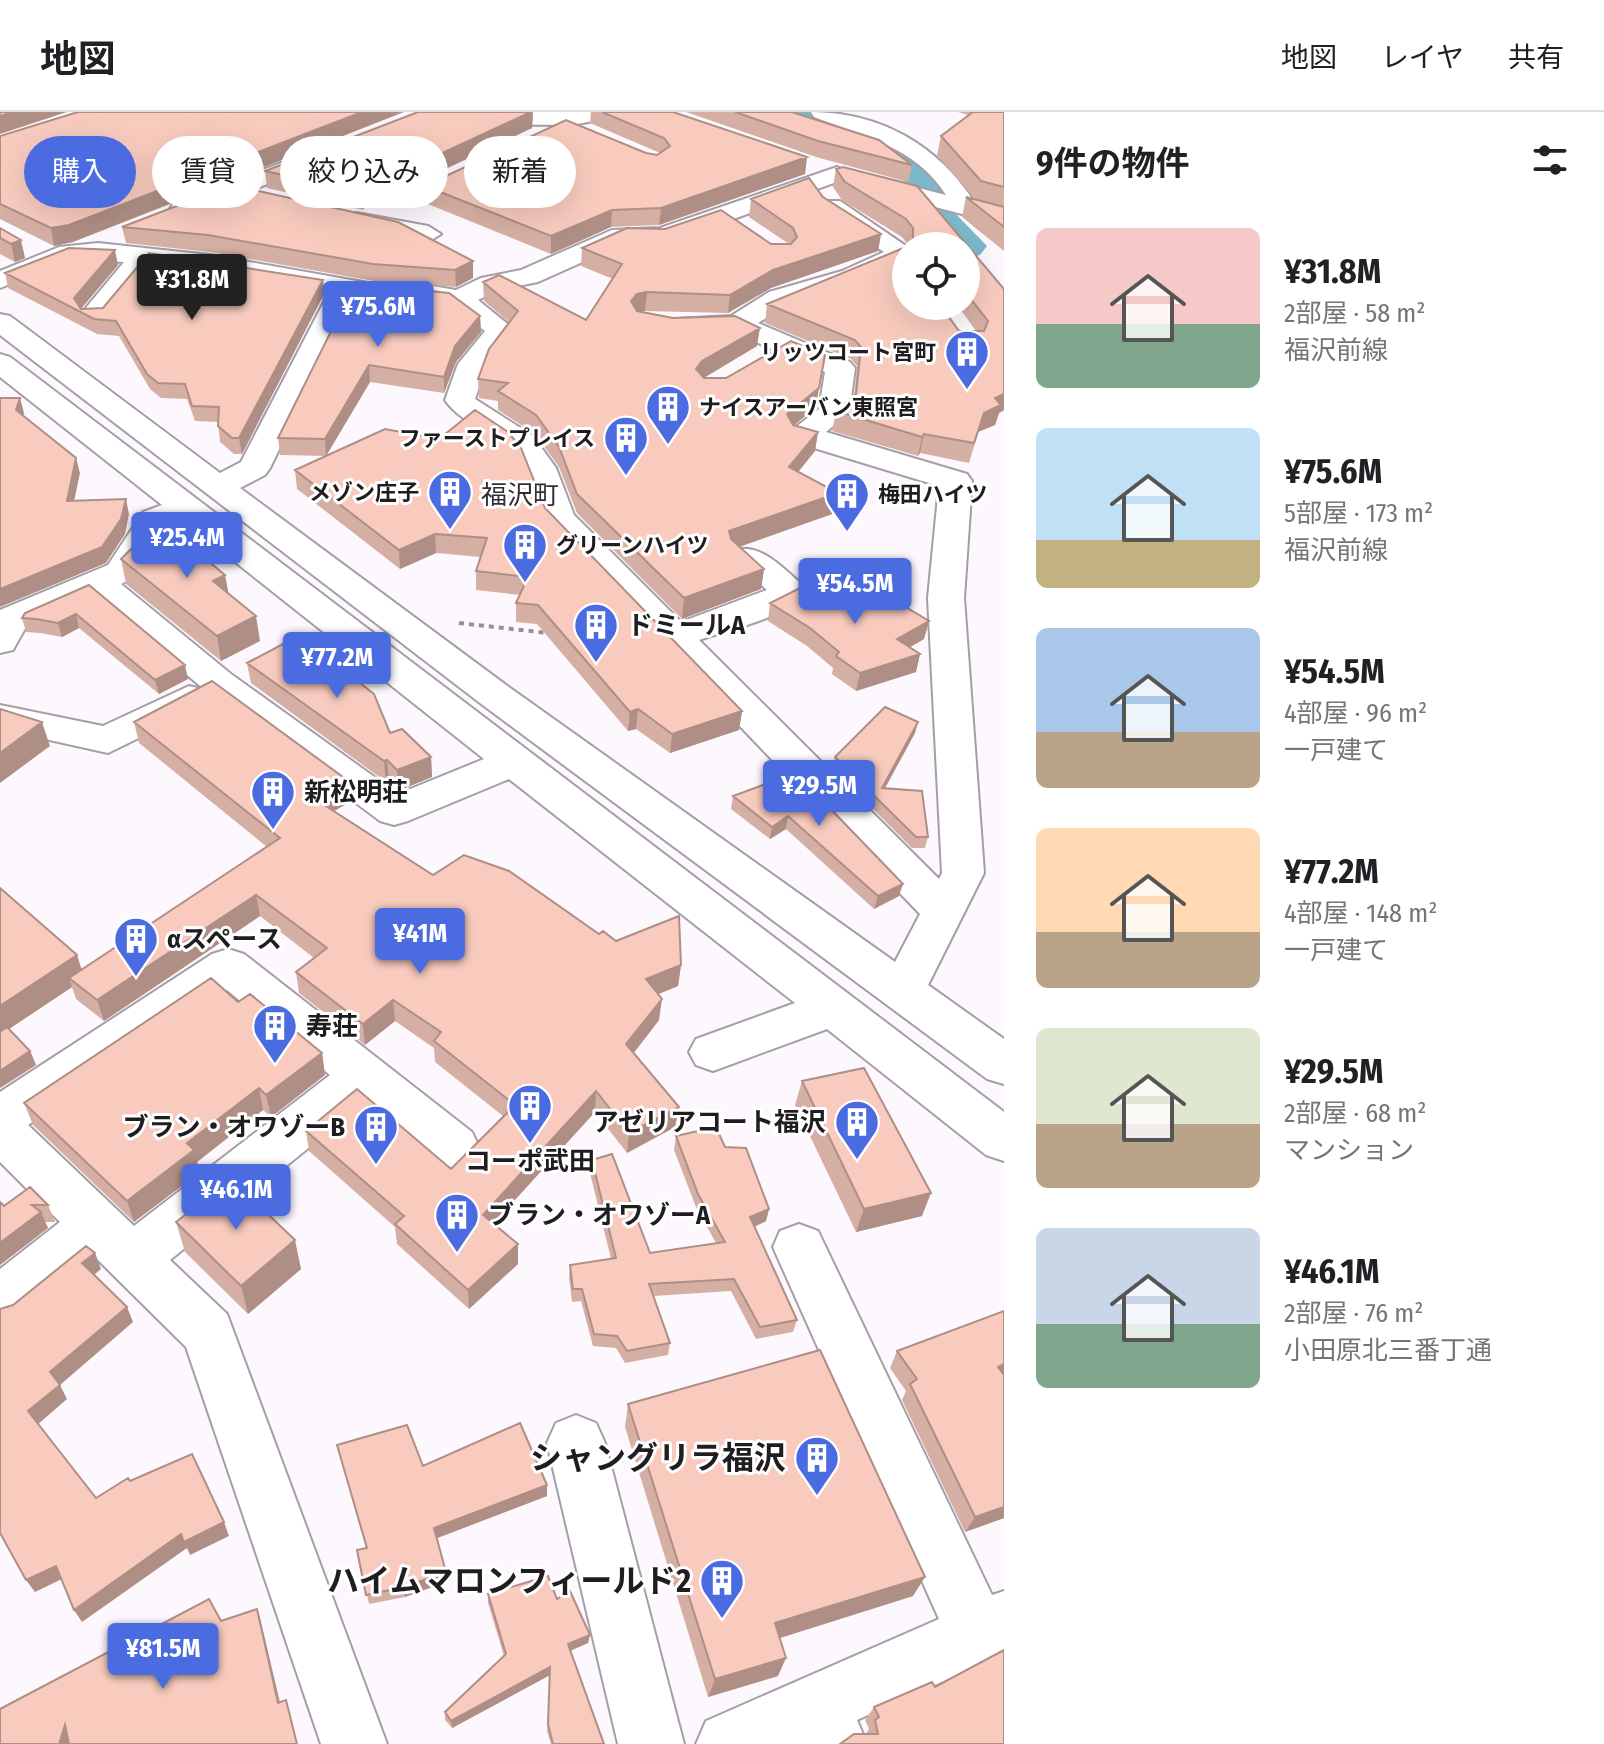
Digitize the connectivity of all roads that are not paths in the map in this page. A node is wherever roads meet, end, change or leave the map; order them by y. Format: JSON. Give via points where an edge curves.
{"nodes":[{"id":1,"x":607,"y":112,"type":"edge"},
{"id":2,"x":822,"y":112,"type":"edge"},
{"id":3,"x":455,"y":118,"type":"edge"},
{"id":4,"x":566,"y":122,"type":"junction"},
{"id":5,"x":541,"y":136,"type":"edge"},
{"id":6,"x":596,"y":137,"type":"edge"},
{"id":7,"x":793,"y":161,"type":"edge"},
{"id":8,"x":826,"y":179,"type":"junction"},
{"id":9,"x":264,"y":199,"type":"edge"},
{"id":10,"x":273,"y":201,"type":"edge"},
{"id":11,"x":959,"y":204,"type":"junction"},
{"id":12,"x":184,"y":208,"type":"edge"},
{"id":13,"x":721,"y":213,"type":"junction"},
{"id":14,"x":330,"y":215,"type":"edge"},
{"id":15,"x":1004,"y":218,"type":"edge"},
{"id":16,"x":156,"y":219,"type":"edge"},
{"id":17,"x":744,"y":229,"type":"edge"},
{"id":18,"x":127,"y":230,"type":"edge"},
{"id":19,"x":428,"y":234,"type":"edge"},
{"id":20,"x":27,"y":245,"type":"edge"},
{"id":21,"x":892,"y":245,"type":"edge"},
{"id":22,"x":61,"y":256,"type":"junction"},
{"id":23,"x":143,"y":256,"type":"junction"},
{"id":24,"x":892,"y":263,"type":"edge"},
{"id":25,"x":0,"y":280,"type":"edge"},
{"id":26,"x":345,"y":287,"type":"junction"},
{"id":27,"x":459,"y":299,"type":"junction"},
{"id":28,"x":94,"y":315,"type":"edge"},
{"id":29,"x":0,"y":322,"type":"edge"},
{"id":30,"x":659,"y":323,"type":"edge"},
{"id":31,"x":737,"y":324,"type":"junction"},
{"id":32,"x":0,"y":363,"type":"edge"},
{"id":33,"x":204,"y":496,"type":"junction"},
{"id":34,"x":747,"y":557,"type":"edge"},
{"id":35,"x":98,"y":583,"type":"junction"},
{"id":36,"x":674,"y":636,"type":"junction"},
{"id":37,"x":0,"y":642,"type":"edge"},
{"id":38,"x":255,"y":663,"type":"edge"},
{"id":39,"x":218,"y":682,"type":"junction"},
{"id":40,"x":0,"y":717,"type":"edge"},
{"id":41,"x":517,"y":760,"type":"junction"},
{"id":42,"x":944,"y":911,"type":"junction"},
{"id":43,"x":903,"y":990,"type":"junction"},
{"id":44,"x":831,"y":1009,"type":"junction"},
{"id":45,"x":713,"y":1052,"type":"dead end"},
{"id":46,"x":1004,"y":1065,"type":"edge"},
{"id":47,"x":364,"y":1075,"type":"junction"},
{"id":48,"x":0,"y":1118,"type":"edge"},
{"id":49,"x":0,"y":1130,"type":"edge"},
{"id":50,"x":1004,"y":1140,"type":"edge"},
{"id":51,"x":454,"y":1147,"type":"dead end"},
{"id":52,"x":114,"y":1241,"type":"junction"},
{"id":53,"x":799,"y":1247,"type":"dead end"},
{"id":54,"x":0,"y":1301,"type":"edge"},
{"id":55,"x":576,"y":1443,"type":"dead end"},
{"id":56,"x":991,"y":1628,"type":"edge"},
{"id":57,"x":822,"y":1726,"type":"edge"},
{"id":58,"x":354,"y":1744,"type":"edge"},
{"id":59,"x":651,"y":1744,"type":"edge"},
{"id":60,"x":729,"y":1744,"type":"edge"}],
"edges":[{"from":1,"to":4,"type":"street"},
{"from":2,"to":11,"type":"street","via":[[925,154],[950,180]]},
{"from":3,"to":4,"type":"street"},
{"from":4,"to":5,"type":"street"},
{"from":4,"to":6,"type":"street"},
{"from":7,"to":8,"type":"street"},
{"from":8,"to":11,"type":"street"},
{"from":8,"to":13,"type":"street"},
{"from":8,"to":21,"type":"street","via":[[831,207]]},
{"from":9,"to":10,"type":"street"},
{"from":11,"to":15,"type":"street"},
{"from":12,"to":16,"type":"street"},
{"from":13,"to":17,"type":"street"},
{"from":13,"to":27,"type":"street","via":[[663,236],[621,235],[529,276],[490,284]]},
{"from":14,"to":19,"type":"street"},
{"from":18,"to":22,"type":"street"},
{"from":20,"to":22,"type":"street"},
{"from":22,"to":23,"type":"street","via":[[98,251]]},
{"from":22,"to":25,"type":"street"},
{"from":23,"to":26,"type":"street"},
{"from":23,"to":28,"type":"street"},
{"from":24,"to":31,"type":"street","via":[[779,298]]},
{"from":26,"to":27,"type":"street"},
{"from":26,"to":33,"type":"street","via":[[254,468]]},
{"from":27,"to":36,"type":"street","via":[[501,330],[472,364],[460,400],[468,413],[523,444],[543,474],[559,518]]},
{"from":29,"to":33,"type":"street"},
{"from":30,"to":31,"type":"street"},
{"from":31,"to":42,"type":"street","via":[[774,352],[840,368],[834,413],[802,434],[956,481],[946,598],[963,873]]},
{"from":32,"to":33,"type":"street"},
{"from":33,"to":35,"type":"street","via":[[155,519],[120,572]]},
{"from":33,"to":41,"type":"street","via":[[320,629]]},
{"from":33,"to":43,"type":"street","via":[[493,694]]},
{"from":34,"to":36,"type":"street","via":[[791,592]]},
{"from":35,"to":37,"type":"street","via":[[13,618]]},
{"from":35,"to":39,"type":"street"},
{"from":36,"to":42,"type":"street"},
{"from":38,"to":39,"type":"street"},
{"from":39,"to":40,"type":"street","via":[[108,740]]},
{"from":39,"to":41,"type":"street","via":[[394,811]]},
{"from":41,"to":44,"type":"street"},
{"from":42,"to":43,"type":"street"},
{"from":43,"to":46,"type":"street"},
{"from":44,"to":45,"type":"street"},
{"from":44,"to":50,"type":"street"},
{"from":47,"to":48,"type":"street","via":[[228,966]]},
{"from":47,"to":51,"type":"street"},
{"from":47,"to":52,"type":"street"},
{"from":49,"to":52,"type":"street"},
{"from":52,"to":54,"type":"street"},
{"from":52,"to":58,"type":"street","via":[[208,1332]]},
{"from":53,"to":56,"type":"street"},
{"from":55,"to":59,"type":"street"},
{"from":56,"to":57,"type":"street"},
{"from":57,"to":60,"type":"street"}]}
